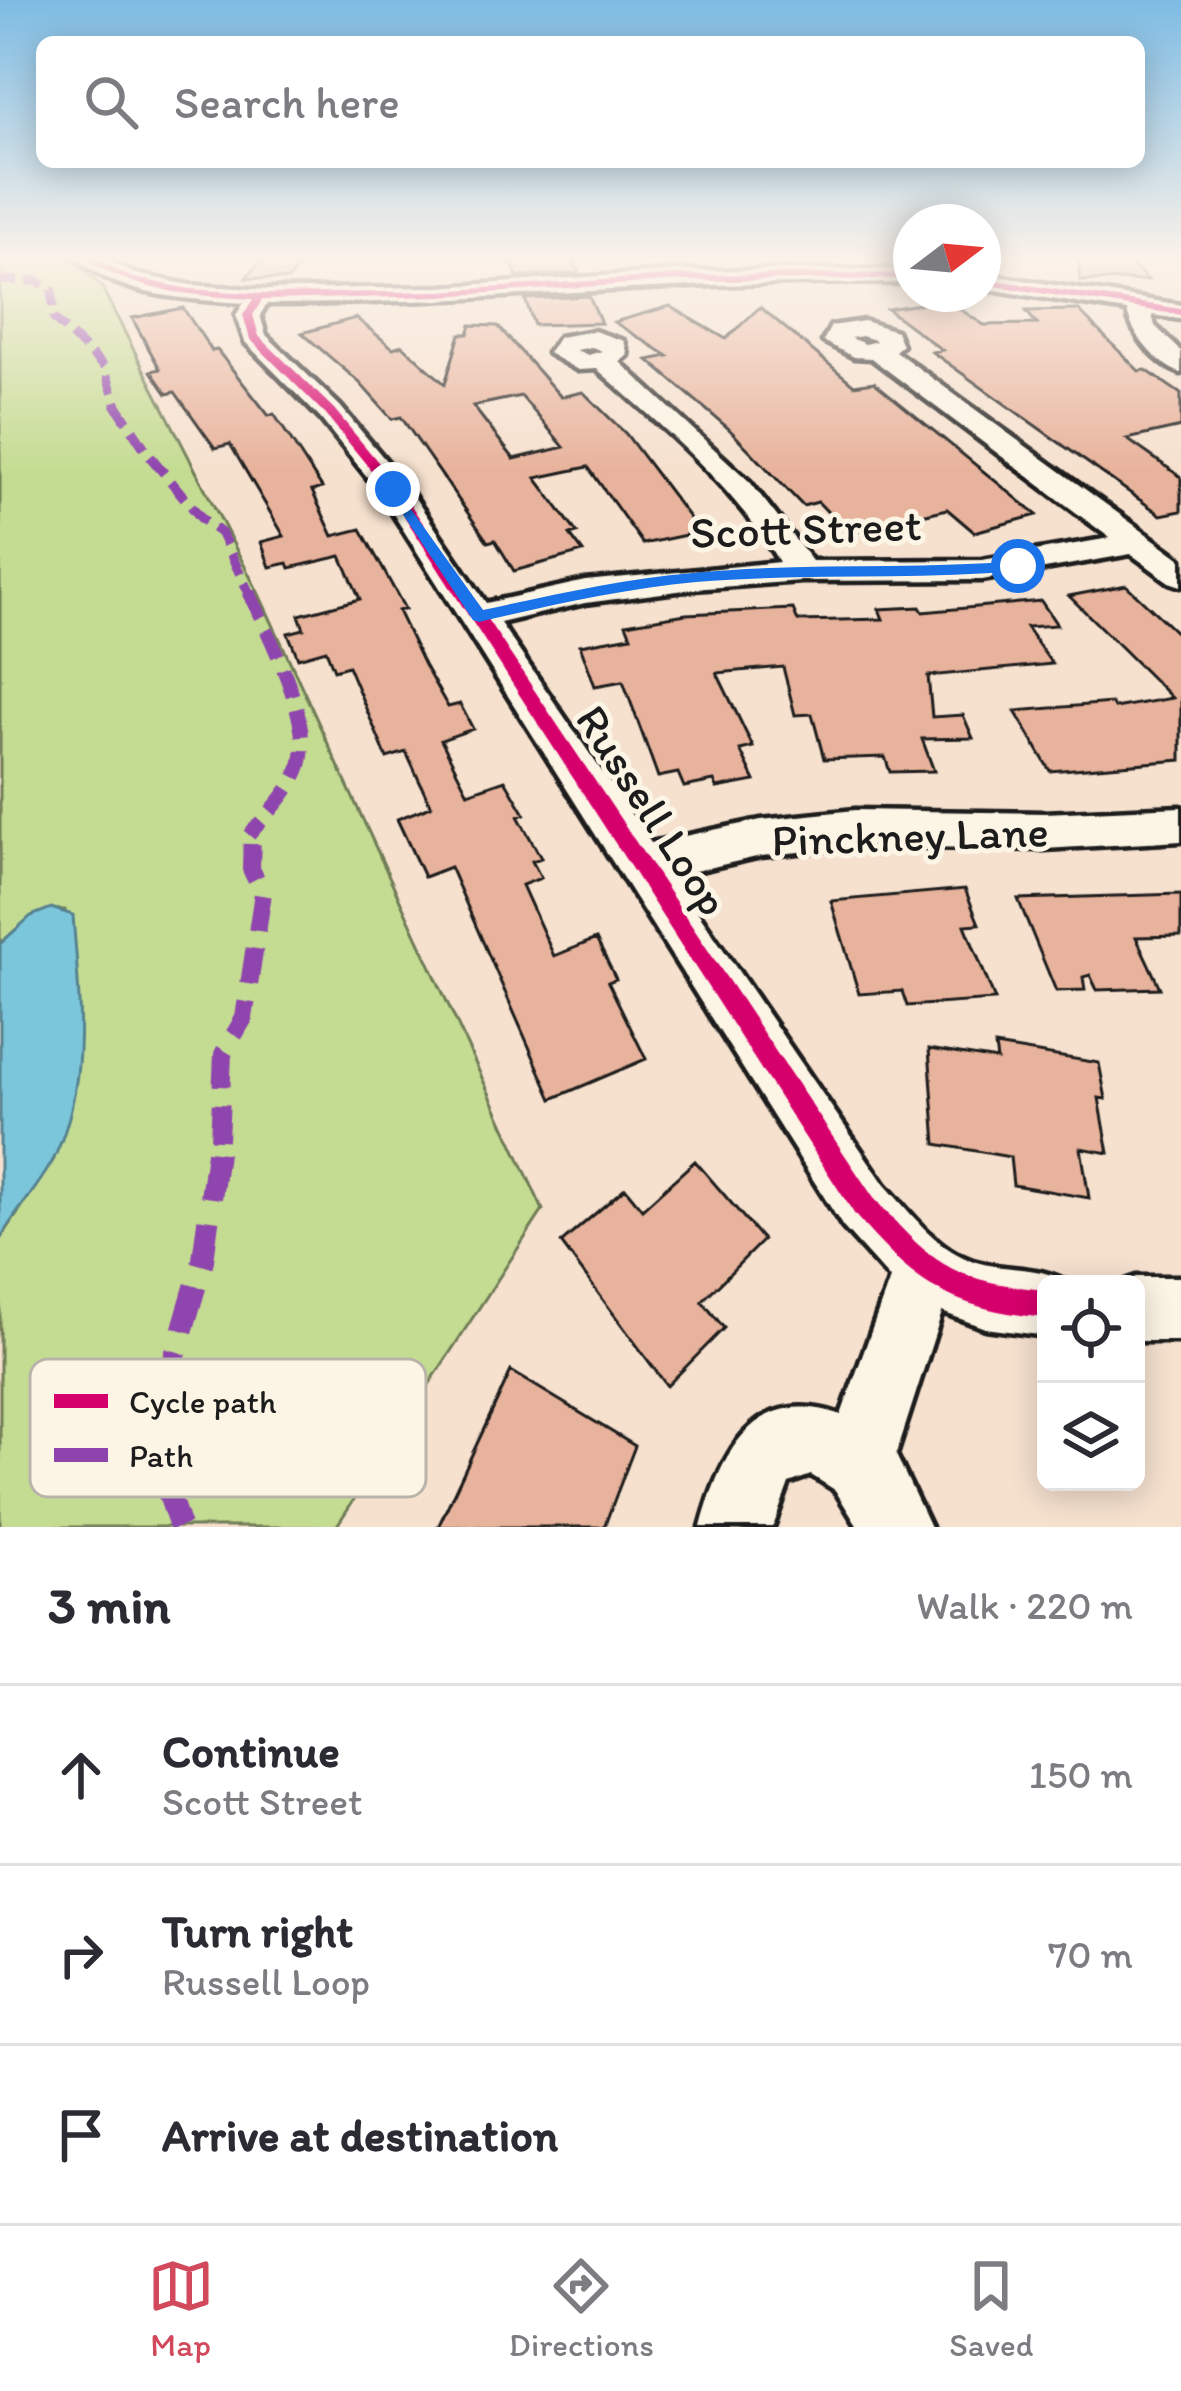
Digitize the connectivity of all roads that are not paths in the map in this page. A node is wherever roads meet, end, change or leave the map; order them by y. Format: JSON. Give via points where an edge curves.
{"nodes":[{"id":1,"x":252,"y":328,"type":"edge"},
{"id":2,"x":1143,"y":328,"type":"edge"},
{"id":3,"x":879,"y":351,"type":"dead end"},
{"id":4,"x":604,"y":362,"type":"dead end"},
{"id":5,"x":1181,"y":364,"type":"edge"},
{"id":6,"x":1137,"y":543,"type":"junction"},
{"id":7,"x":801,"y":571,"type":"junction"},
{"id":8,"x":1181,"y":575,"type":"edge"},
{"id":9,"x":479,"y":616,"type":"junction"},
{"id":10,"x":1181,"y":824,"type":"edge"},
{"id":11,"x":642,"y":864,"type":"junction"},
{"id":12,"x":925,"y":1270,"type":"junction"},
{"id":13,"x":1037,"y":1303,"type":"edge"},
{"id":14,"x":1145,"y":1309,"type":"edge"},
{"id":15,"x":1181,"y":1309,"type":"edge"},
{"id":16,"x":858,"y":1462,"type":"junction"},
{"id":17,"x":737,"y":1527,"type":"edge"},
{"id":18,"x":894,"y":1527,"type":"edge"}],
"edges":[{"from":1,"to":9,"type":"street","name":"Russell Loop","via":[[374,463]]},
{"from":2,"to":5,"type":"street"},
{"from":3,"to":6,"type":"street"},
{"from":4,"to":7,"type":"street","via":[[745,497]]},
{"from":6,"to":7,"type":"street","name":"Scott Street","via":[[982,569]]},
{"from":6,"to":8,"type":"street"},
{"from":7,"to":9,"type":"street","name":"Scott Street","via":[[648,583]]},
{"from":9,"to":11,"type":"street","name":"Russell Loop"},
{"from":10,"to":11,"type":"street","name":"Pinckney Lane","via":[[855,828]]},
{"from":11,"to":12,"type":"street","name":"Russell Loop","via":[[864,1206]]},
{"from":12,"to":13,"type":"street","name":"Russell Loop","via":[[974,1295]]},
{"from":12,"to":16,"type":"street"},
{"from":14,"to":15,"type":"street"},
{"from":16,"to":17,"type":"street","via":[[812,1440],[768,1453],[751,1472]]},
{"from":16,"to":18,"type":"street"}]}
